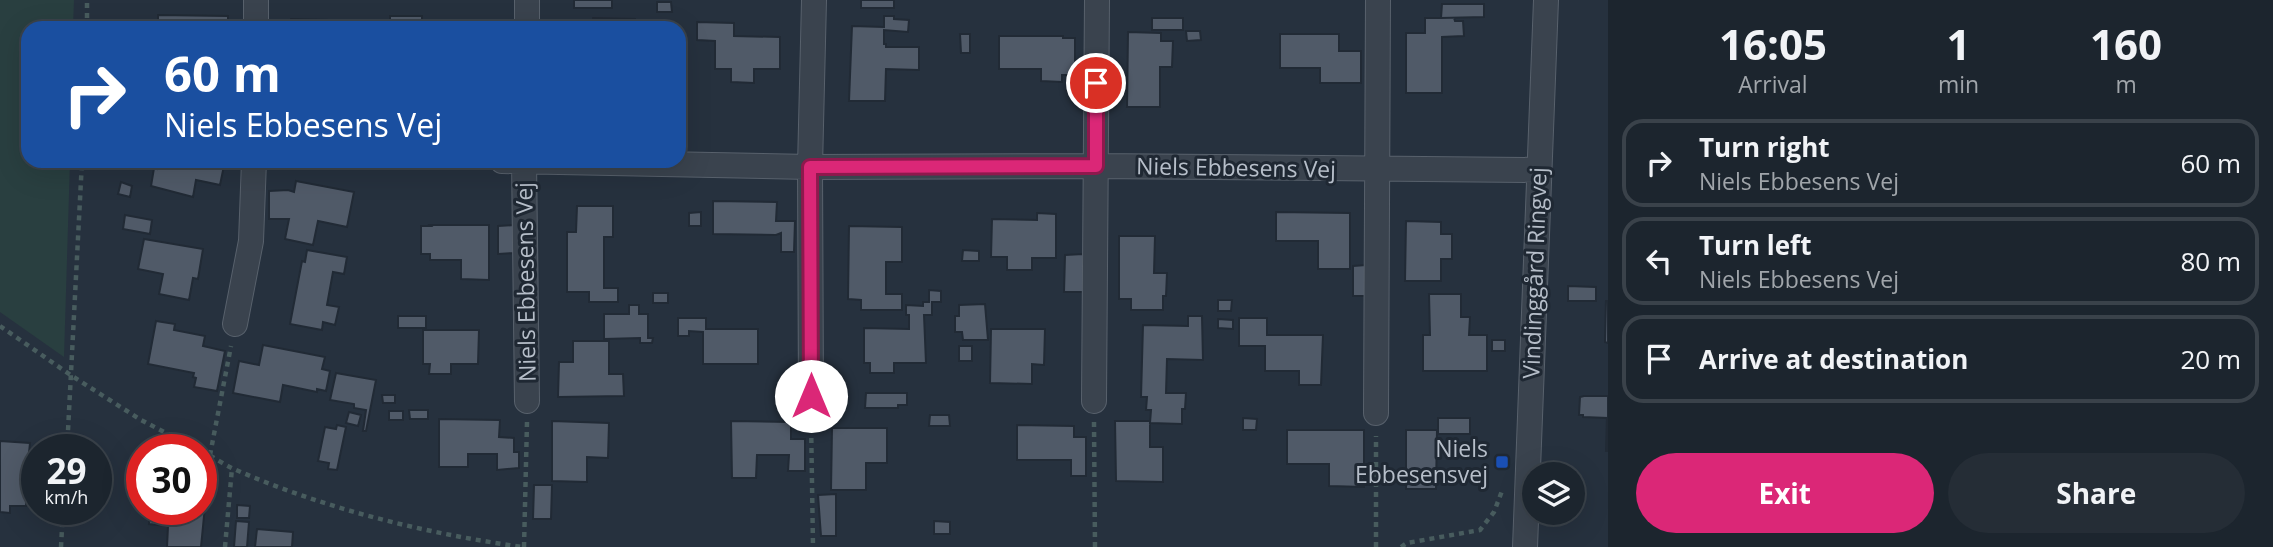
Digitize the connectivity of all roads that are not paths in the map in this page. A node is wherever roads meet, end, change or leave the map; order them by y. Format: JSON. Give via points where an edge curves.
{"nodes":[{"id":1,"x":256,"y":0,"type":"edge"},
{"id":2,"x":527,"y":0,"type":"edge"},
{"id":3,"x":814,"y":0,"type":"edge"},
{"id":4,"x":1097,"y":0,"type":"edge"},
{"id":5,"x":1378,"y":0,"type":"edge"},
{"id":6,"x":1546,"y":0,"type":"edge"},
{"id":7,"x":256,"y":21,"type":"edge"},
{"id":8,"x":527,"y":21,"type":"edge"},
{"id":9,"x":686,"y":164,"type":"edge"},
{"id":10,"x":1096,"y":166,"type":"junction"},
{"id":11,"x":810,"y":167,"type":"junction"},
{"id":12,"x":254,"y":168,"type":"edge"},
{"id":13,"x":517,"y":168,"type":"edge"},
{"id":14,"x":1377,"y":170,"type":"junction"},
{"id":15,"x":1539,"y":170,"type":"junction"},
{"id":16,"x":235,"y":324,"type":"road end"},
{"id":17,"x":811,"y":396,"type":"road end"},
{"id":18,"x":527,"y":401,"type":"road end"},
{"id":19,"x":1094,"y":401,"type":"road end"},
{"id":20,"x":1376,"y":413,"type":"road end"},
{"id":21,"x":1525,"y":547,"type":"edge"}],
"edges":[{"from":1,"to":7,"type":"street"},
{"from":2,"to":8,"type":"street"},
{"from":3,"to":11,"type":"street"},
{"from":4,"to":10,"type":"street"},
{"from":5,"to":14,"type":"street"},
{"from":6,"to":15,"type":"street","name":"Vindinggård Ringvej"},
{"from":9,"to":11,"type":"street","name":"Niels Ebbesens Vej"},
{"from":10,"to":11,"type":"street","name":"Niels Ebbesens Vej"},
{"from":10,"to":14,"type":"street","name":"Niels Ebbesens Vej"},
{"from":10,"to":19,"type":"street"},
{"from":11,"to":17,"type":"street"},
{"from":12,"to":16,"type":"street","via":[[251,241]]},
{"from":13,"to":18,"type":"street","name":"Niels Ebbesens Vej"},
{"from":14,"to":15,"type":"street","name":"Niels Ebbesens Vej"},
{"from":14,"to":20,"type":"street"},
{"from":15,"to":21,"type":"street","name":"Vindinggård Ringvej"}]}
